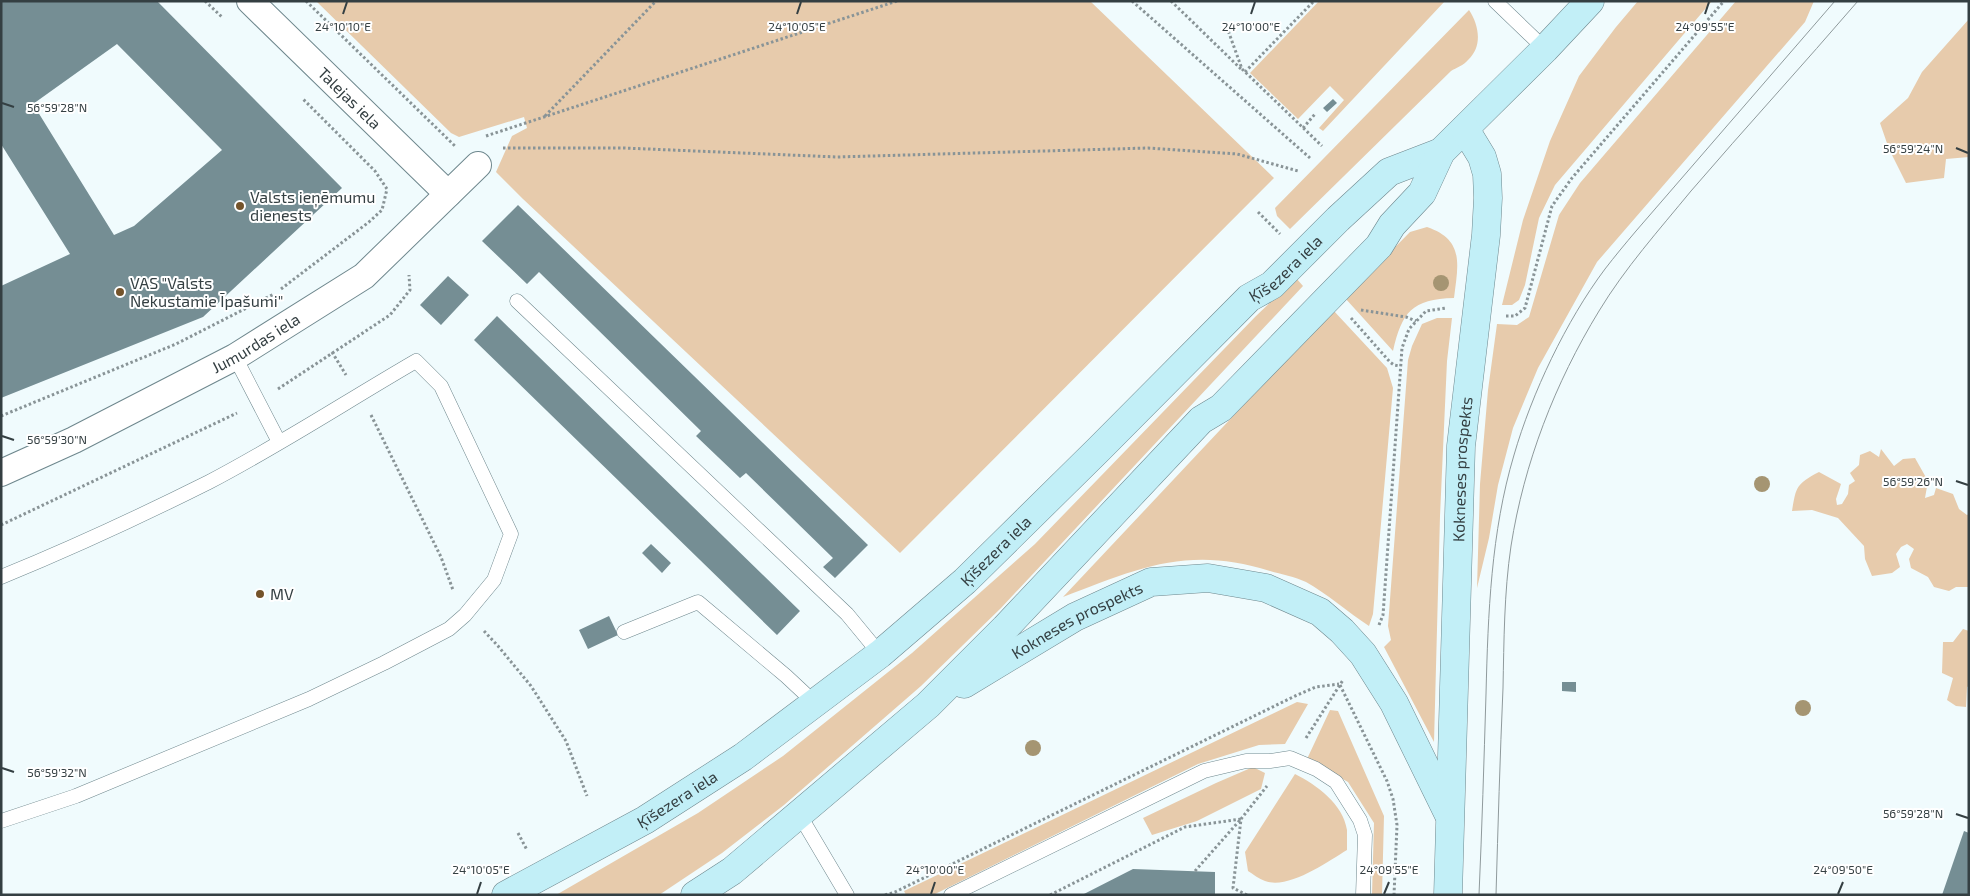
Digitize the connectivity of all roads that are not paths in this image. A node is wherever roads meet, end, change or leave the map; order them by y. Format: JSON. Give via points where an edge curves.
{"nodes":[{"id":1,"x":250,"y":1,"type":"edge"},
{"id":2,"x":1495,"y":1,"type":"edge"},
{"id":3,"x":1590,"y":1,"type":"edge"},
{"id":4,"x":1545,"y":49,"type":"junction"},
{"id":5,"x":1465,"y":129,"type":"junction"},
{"id":6,"x":1441,"y":152,"type":"junction"},
{"id":7,"x":487,"y":156,"type":"road end"},
{"id":8,"x":448,"y":194,"type":"junction"},
{"id":9,"x":517,"y":301,"type":"dead end"},
{"id":10,"x":235,"y":357,"type":"junction"},
{"id":11,"x":279,"y":442,"type":"junction"},
{"id":12,"x":1,"y":473,"type":"edge"},
{"id":13,"x":1,"y":576,"type":"edge"},
{"id":14,"x":624,"y":632,"type":"dead end"},
{"id":15,"x":880,"y":654,"type":"junction"},
{"id":16,"x":816,"y":704,"type":"junction"},
{"id":17,"x":928,"y":706,"type":"junction"},
{"id":18,"x":799,"y":814,"type":"junction"},
{"id":19,"x":1450,"y":816,"type":"junction"},
{"id":20,"x":1,"y":821,"type":"edge"},
{"id":21,"x":506,"y":895,"type":"edge"},
{"id":22,"x":695,"y":895,"type":"edge"},
{"id":23,"x":847,"y":895,"type":"edge"},
{"id":24,"x":951,"y":895,"type":"edge"},
{"id":25,"x":1363,"y":895,"type":"edge"},
{"id":26,"x":1448,"y":895,"type":"edge"}],
"edges":[{"from":1,"to":8,"type":"street","name":"Talejas iela"},
{"from":2,"to":4,"type":"lane"},
{"from":3,"to":4,"type":"street","name":"Ķīšezera iela"},
{"from":4,"to":5,"type":"street","name":"Ķīšezera iela"},
{"from":5,"to":6,"type":"street","name":"Ķīšezera iela"},
{"from":5,"to":19,"type":"street","name":"Kokneses prospekts","via":[[1482,157],[1488,198],[1461,446]]},
{"from":6,"to":15,"type":"street","name":"Ķīšezera iela","via":[[1389,172],[1272,285],[1250,298],[965,580]]},
{"from":6,"to":17,"type":"street","name":"Ķīšezera iela","via":[[1422,193],[1392,225],[1379,246],[1221,408],[1201,420]]},
{"from":7,"to":8,"type":"street","name":"Jumurdas iela"},
{"from":8,"to":10,"type":"street","name":"Jumurdas iela","via":[[364,276]]},
{"from":9,"to":15,"type":"lane","via":[[850,617]]},
{"from":10,"to":11,"type":"lane"},
{"from":10,"to":12,"type":"street","name":"Jumurdas iela","via":[[74,440]]},
{"from":11,"to":13,"type":"lane","via":[[192,490],[55,555]]},
{"from":11,"to":20,"type":"lane","via":[[416,361],[441,386],[511,534],[494,580],[449,629],[384,663],[309,699],[155,764],[76,796]]},
{"from":14,"to":16,"type":"lane","via":[[698,602]]},
{"from":15,"to":16,"type":"street","name":"Ķīšezera iela"},
{"from":16,"to":21,"type":"street","name":"Ķīšezera iela","via":[[743,757],[645,820]]},
{"from":17,"to":18,"type":"street","name":"Ķīšezera iela"},
{"from":17,"to":19,"type":"street","name":"Kokneses prospekts","via":[[1075,617],[1151,582],[1208,578],[1266,588],[1320,612],[1363,654],[1394,703]]},
{"from":18,"to":22,"type":"street","name":"Ķīšezera iela","via":[[732,871]]},
{"from":18,"to":23,"type":"lane"},
{"from":19,"to":26,"type":"street","name":"Kokneses prospekts"},
{"from":24,"to":25,"type":"lane","via":[[1204,770],[1246,761],[1290,758],[1336,782],[1360,820],[1365,835]]}]}
